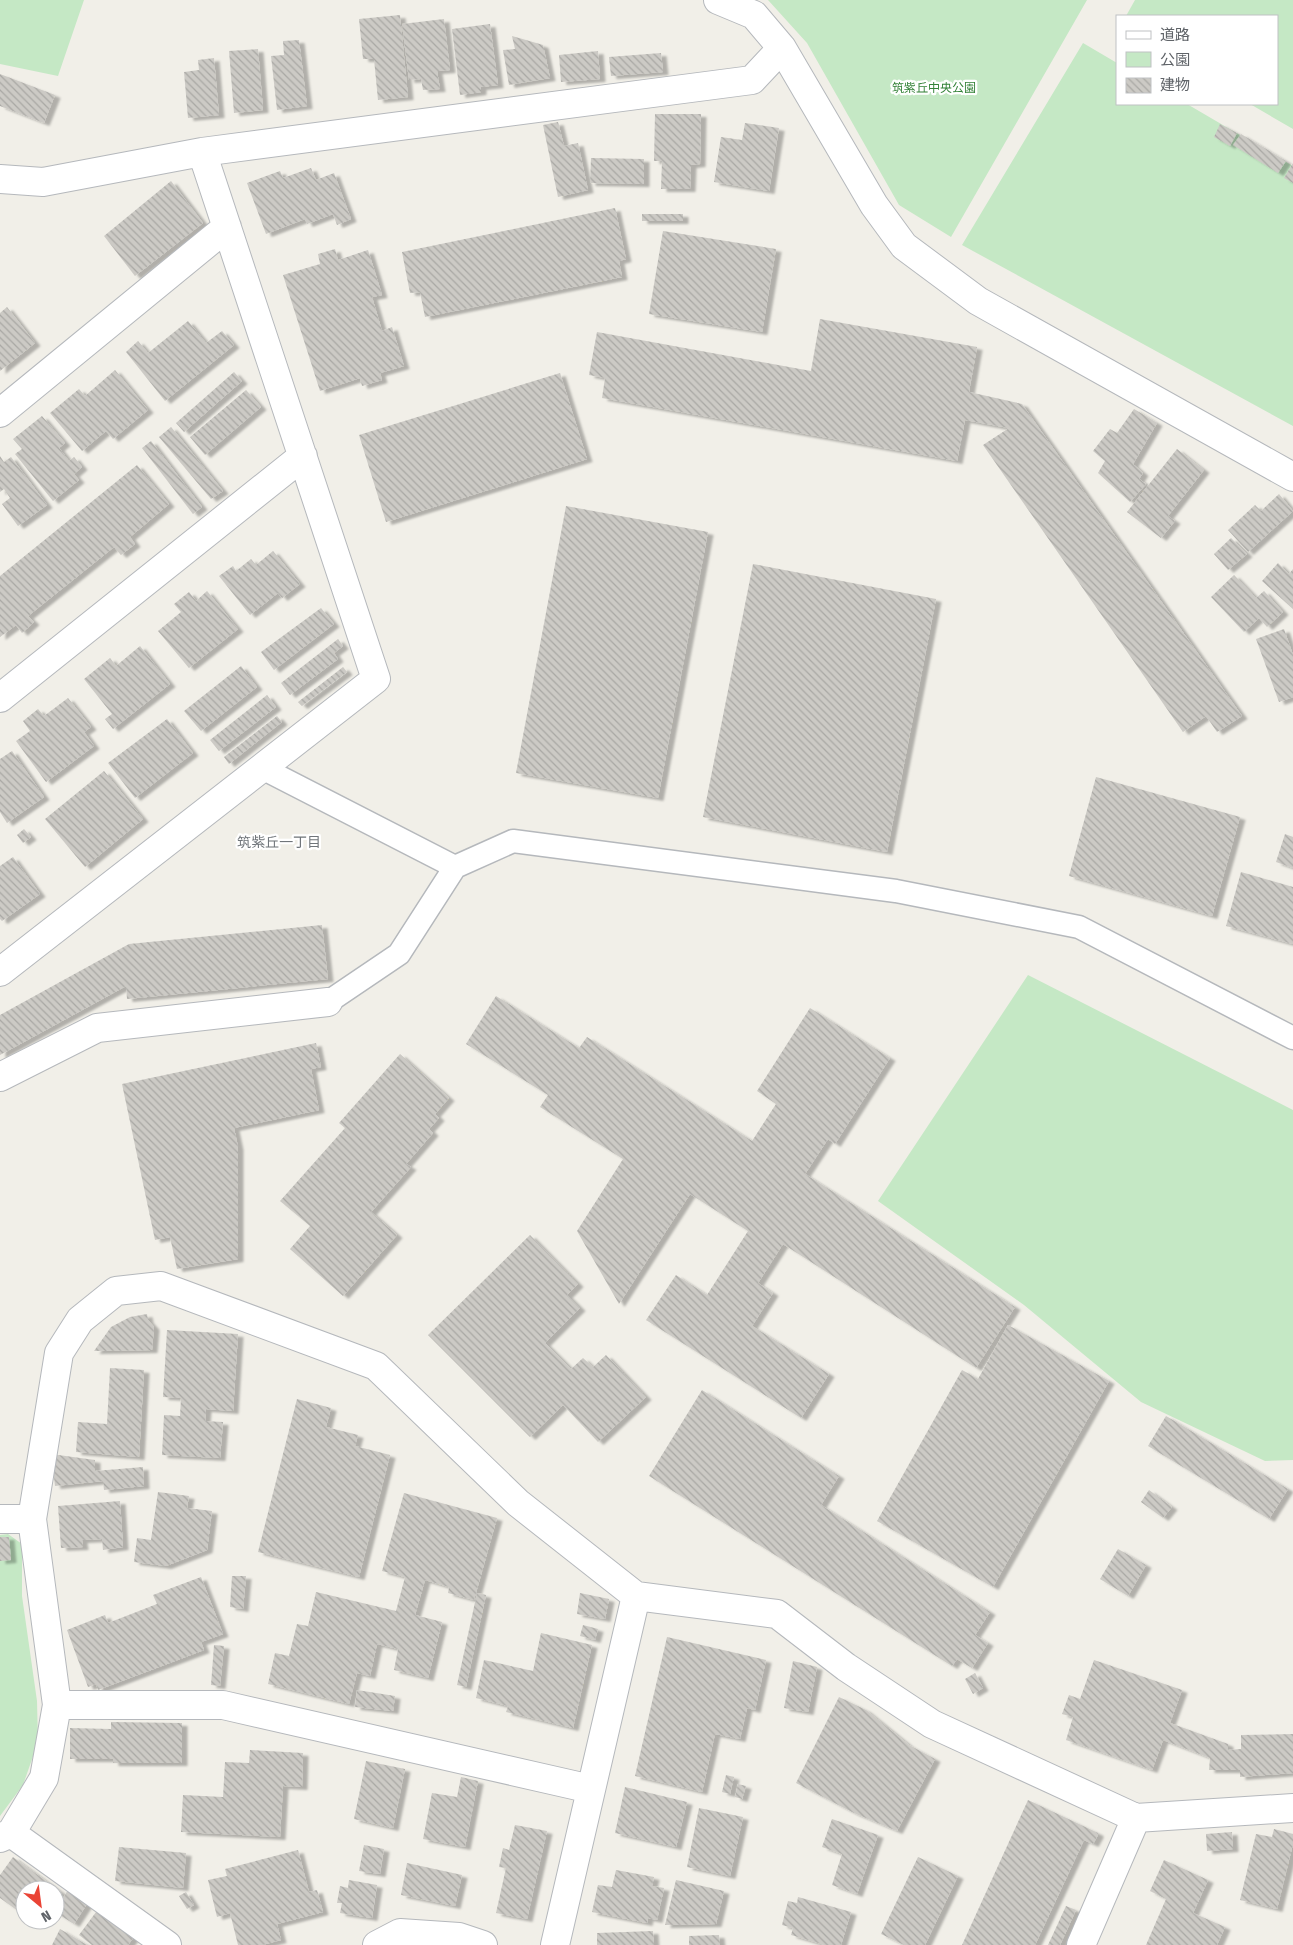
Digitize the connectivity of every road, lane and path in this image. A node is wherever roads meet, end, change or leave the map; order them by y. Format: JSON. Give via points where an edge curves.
{"nodes":[{"id":1,"x":718,"y":0,"type":"edge"},
{"id":2,"x":782,"y":48,"type":"junction"},
{"id":3,"x":202,"y":152,"type":"junction"},
{"id":4,"x":0,"y":162,"type":"edge"},
{"id":5,"x":0,"y":179,"type":"edge"},
{"id":6,"x":43,"y":182,"type":"junction"},
{"id":7,"x":227,"y":227,"type":"junction"},
{"id":8,"x":0,"y":413,"type":"edge"},
{"id":9,"x":303,"y":456,"type":"junction"},
{"id":10,"x":1293,"y":477,"type":"edge"},
{"id":11,"x":0,"y":698,"type":"edge"},
{"id":12,"x":262,"y":768,"type":"junction"},
{"id":13,"x":455,"y":867,"type":"junction"},
{"id":14,"x":0,"y":972,"type":"edge"},
{"id":15,"x":328,"y":1002,"type":"joint"},
{"id":16,"x":1293,"y":1038,"type":"edge"},
{"id":17,"x":0,"y":1077,"type":"edge"},
{"id":18,"x":0,"y":1518,"type":"edge"},
{"id":19,"x":32,"y":1520,"type":"junction"},
{"id":20,"x":636,"y":1596,"type":"junction"},
{"id":21,"x":57,"y":1706,"type":"junction"},
{"id":22,"x":591,"y":1789,"type":"junction"},
{"id":23,"x":1293,"y":1808,"type":"edge"},
{"id":24,"x":1136,"y":1818,"type":"junction"},
{"id":25,"x":5,"y":1836,"type":"edge"},
{"id":26,"x":167,"y":1945,"type":"edge"},
{"id":27,"x":377,"y":1945,"type":"edge"},
{"id":28,"x":483,"y":1945,"type":"edge"},
{"id":29,"x":556,"y":1945,"type":"edge"},
{"id":30,"x":1081,"y":1945,"type":"edge"}],
"edges":[{"from":1,"to":2,"type":"street","via":[[754,15]]},
{"from":2,"to":3,"type":"street","via":[[752,80]]},
{"from":2,"to":10,"type":"street","via":[[874,205],[904,246],[978,301]]},
{"from":3,"to":6,"type":"street"},
{"from":3,"to":7,"type":"street"},
{"from":4,"to":6,"type":"street"},
{"from":5,"to":6,"type":"street"},
{"from":7,"to":8,"type":"street"},
{"from":7,"to":9,"type":"street"},
{"from":9,"to":11,"type":"street"},
{"from":9,"to":12,"type":"street","via":[[376,679]]},
{"from":12,"to":13,"type":"lane"},
{"from":12,"to":14,"type":"street"},
{"from":13,"to":15,"type":"lane","via":[[399,954]]},
{"from":13,"to":16,"type":"lane","via":[[513,841],[896,891],[1079,927]]},
{"from":15,"to":17,"type":"street","via":[[98,1028]]},
{"from":18,"to":19,"type":"street"},
{"from":19,"to":20,"type":"street","via":[[60,1353],[80,1320],[116,1291],[161,1286],[376,1366],[518,1503]]},
{"from":19,"to":21,"type":"street"},
{"from":20,"to":22,"type":"street"},
{"from":20,"to":24,"type":"street","via":[[776,1614],[846,1668],[932,1724]]},
{"from":21,"to":22,"type":"street","via":[[223,1705]]},
{"from":21,"to":25,"type":"street","via":[[44,1778]]},
{"from":22,"to":29,"type":"street"},
{"from":23,"to":24,"type":"street"},
{"from":24,"to":30,"type":"street"},
{"from":25,"to":26,"type":"street"},
{"from":27,"to":28,"type":"street","via":[[400,1933],[459,1937]]}]}
